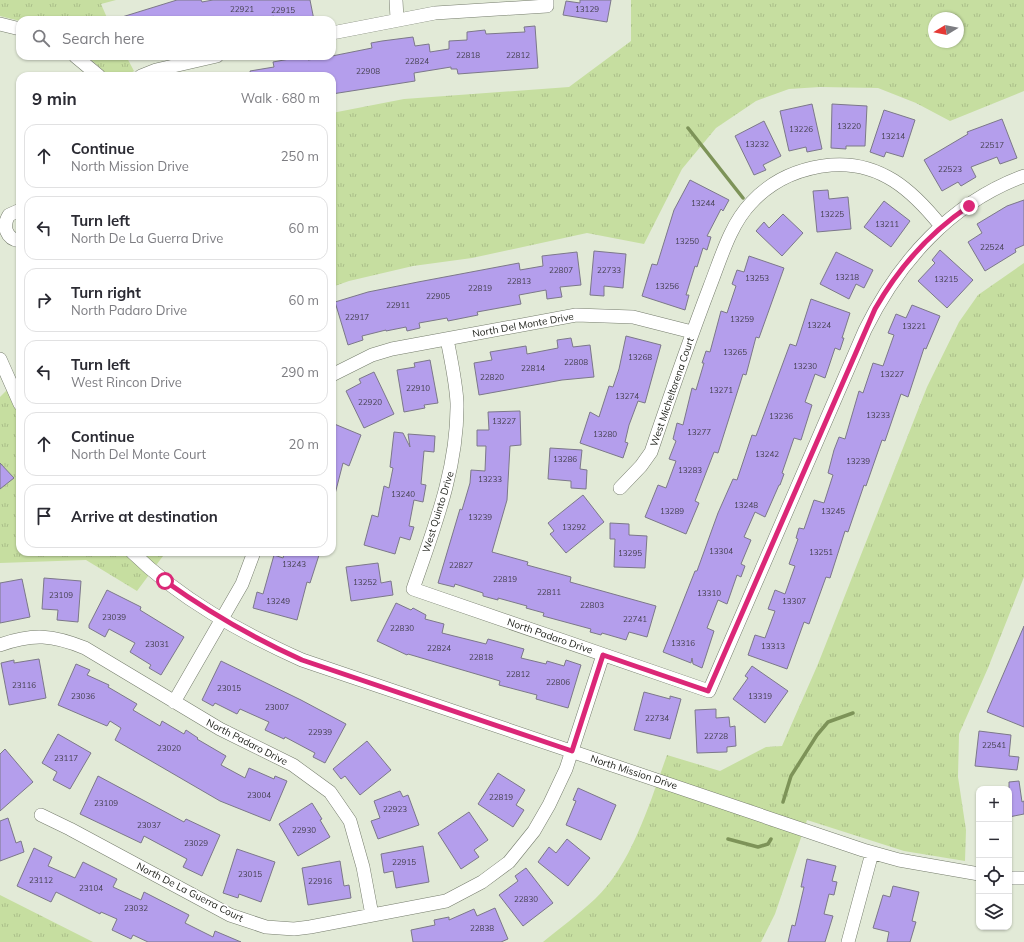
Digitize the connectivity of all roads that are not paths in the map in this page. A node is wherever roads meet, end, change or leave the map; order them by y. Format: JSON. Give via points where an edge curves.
{"nodes":[{"id":1,"x":396,"y":0,"type":"edge"},
{"id":2,"x":547,"y":3,"type":"edge"},
{"id":3,"x":397,"y":19,"type":"junction"},
{"id":4,"x":0,"y":24,"type":"edge"},
{"id":5,"x":16,"y":28,"type":"edge"},
{"id":6,"x":336,"y":31,"type":"edge"},
{"id":7,"x":81,"y":60,"type":"edge"},
{"id":8,"x":200,"y":60,"type":"edge"},
{"id":9,"x":94,"y":72,"type":"edge"},
{"id":10,"x":151,"y":72,"type":"edge"},
{"id":11,"x":1024,"y":176,"type":"edge"},
{"id":12,"x":16,"y":212,"type":"edge"},
{"id":13,"x":942,"y":226,"type":"junction"},
{"id":14,"x":16,"y":240,"type":"edge"},
{"id":15,"x":692,"y":332,"type":"junction"},
{"id":16,"x":447,"y":339,"type":"junction"},
{"id":17,"x":0,"y":359,"type":"edge"},
{"id":18,"x":336,"y":373,"type":"edge"},
{"id":19,"x":16,"y":395,"type":"edge"},
{"id":20,"x":620,"y":488,"type":"dead end"},
{"id":21,"x":137,"y":556,"type":"edge"},
{"id":22,"x":252,"y":556,"type":"edge"},
{"id":23,"x":413,"y":589,"type":"joint"},
{"id":24,"x":222,"y":620,"type":"junction"},
{"id":25,"x":0,"y":645,"type":"edge"},
{"id":26,"x":603,"y":655,"type":"junction"},
{"id":27,"x":174,"y":702,"type":"junction"},
{"id":28,"x":572,"y":751,"type":"junction"},
{"id":29,"x":41,"y":816,"type":"dead end"},
{"id":30,"x":872,"y":852,"type":"junction"},
{"id":31,"x":976,"y":873,"type":"edge"},
{"id":32,"x":1012,"y":878,"type":"edge"},
{"id":33,"x":1024,"y":878,"type":"edge"},
{"id":34,"x":372,"y":915,"type":"junction"},
{"id":35,"x":848,"y":942,"type":"edge"}],
"edges":[{"from":1,"to":3,"type":"street"},
{"from":2,"to":3,"type":"street","via":[[451,11]]},
{"from":3,"to":6,"type":"street"},
{"from":4,"to":5,"type":"street"},
{"from":7,"to":9,"type":"street"},
{"from":8,"to":10,"type":"street"},
{"from":11,"to":13,"type":"street","via":[[986,194]]},
{"from":12,"to":14,"type":"street","via":[[9,215],[5,224],[8,234]]},
{"from":13,"to":15,"type":"street","name":"West Micheltorena Court","via":[[912,193],[886,175],[872,169],[855,164],[839,164],[806,169],[790,175],[763,190],[739,219],[728,238]]},
{"from":13,"to":26,"type":"street","name":"North Padaro Drive","via":[[906,263],[875,309],[708,691]]},
{"from":15,"to":16,"type":"street","name":"North Del Monte Drive","via":[[633,317],[576,315]]},
{"from":15,"to":20,"type":"street","name":"West Micheltorena Court","via":[[651,452]]},
{"from":16,"to":18,"type":"street","name":"North Del Monte Drive","via":[[372,355]]},
{"from":16,"to":23,"type":"street","name":"West Quinto Drive","via":[[457,400],[454,451],[446,491]]},
{"from":17,"to":19,"type":"street"},
{"from":21,"to":24,"type":"street","name":"North Mission Drive","via":[[165,581]]},
{"from":22,"to":24,"type":"street","via":[[242,584]]},
{"from":23,"to":26,"type":"street","name":"North Padaro Drive"},
{"from":24,"to":27,"type":"street"},
{"from":24,"to":28,"type":"street","name":"North Mission Drive","via":[[302,660]]},
{"from":25,"to":27,"type":"street","name":"North Padaro Drive","via":[[24,639],[63,639],[85,648]]},
{"from":26,"to":28,"type":"street","name":"North De La Guerra Court"},
{"from":27,"to":34,"type":"street","name":"North Padaro Drive","via":[[220,730],[293,765],[330,792],[350,821],[363,867]]},
{"from":28,"to":30,"type":"street","name":"North Mission Drive"},
{"from":28,"to":34,"type":"street","name":"North De La Guerra Court","via":[[549,805],[534,831],[509,862],[482,882],[446,901]]},
{"from":29,"to":34,"type":"street","name":"North De La Guerra Court","via":[[249,923],[294,929]]},
{"from":30,"to":31,"type":"street","name":"North Mission Drive","via":[[899,860]]},
{"from":30,"to":35,"type":"street"},
{"from":32,"to":33,"type":"street"}]}
